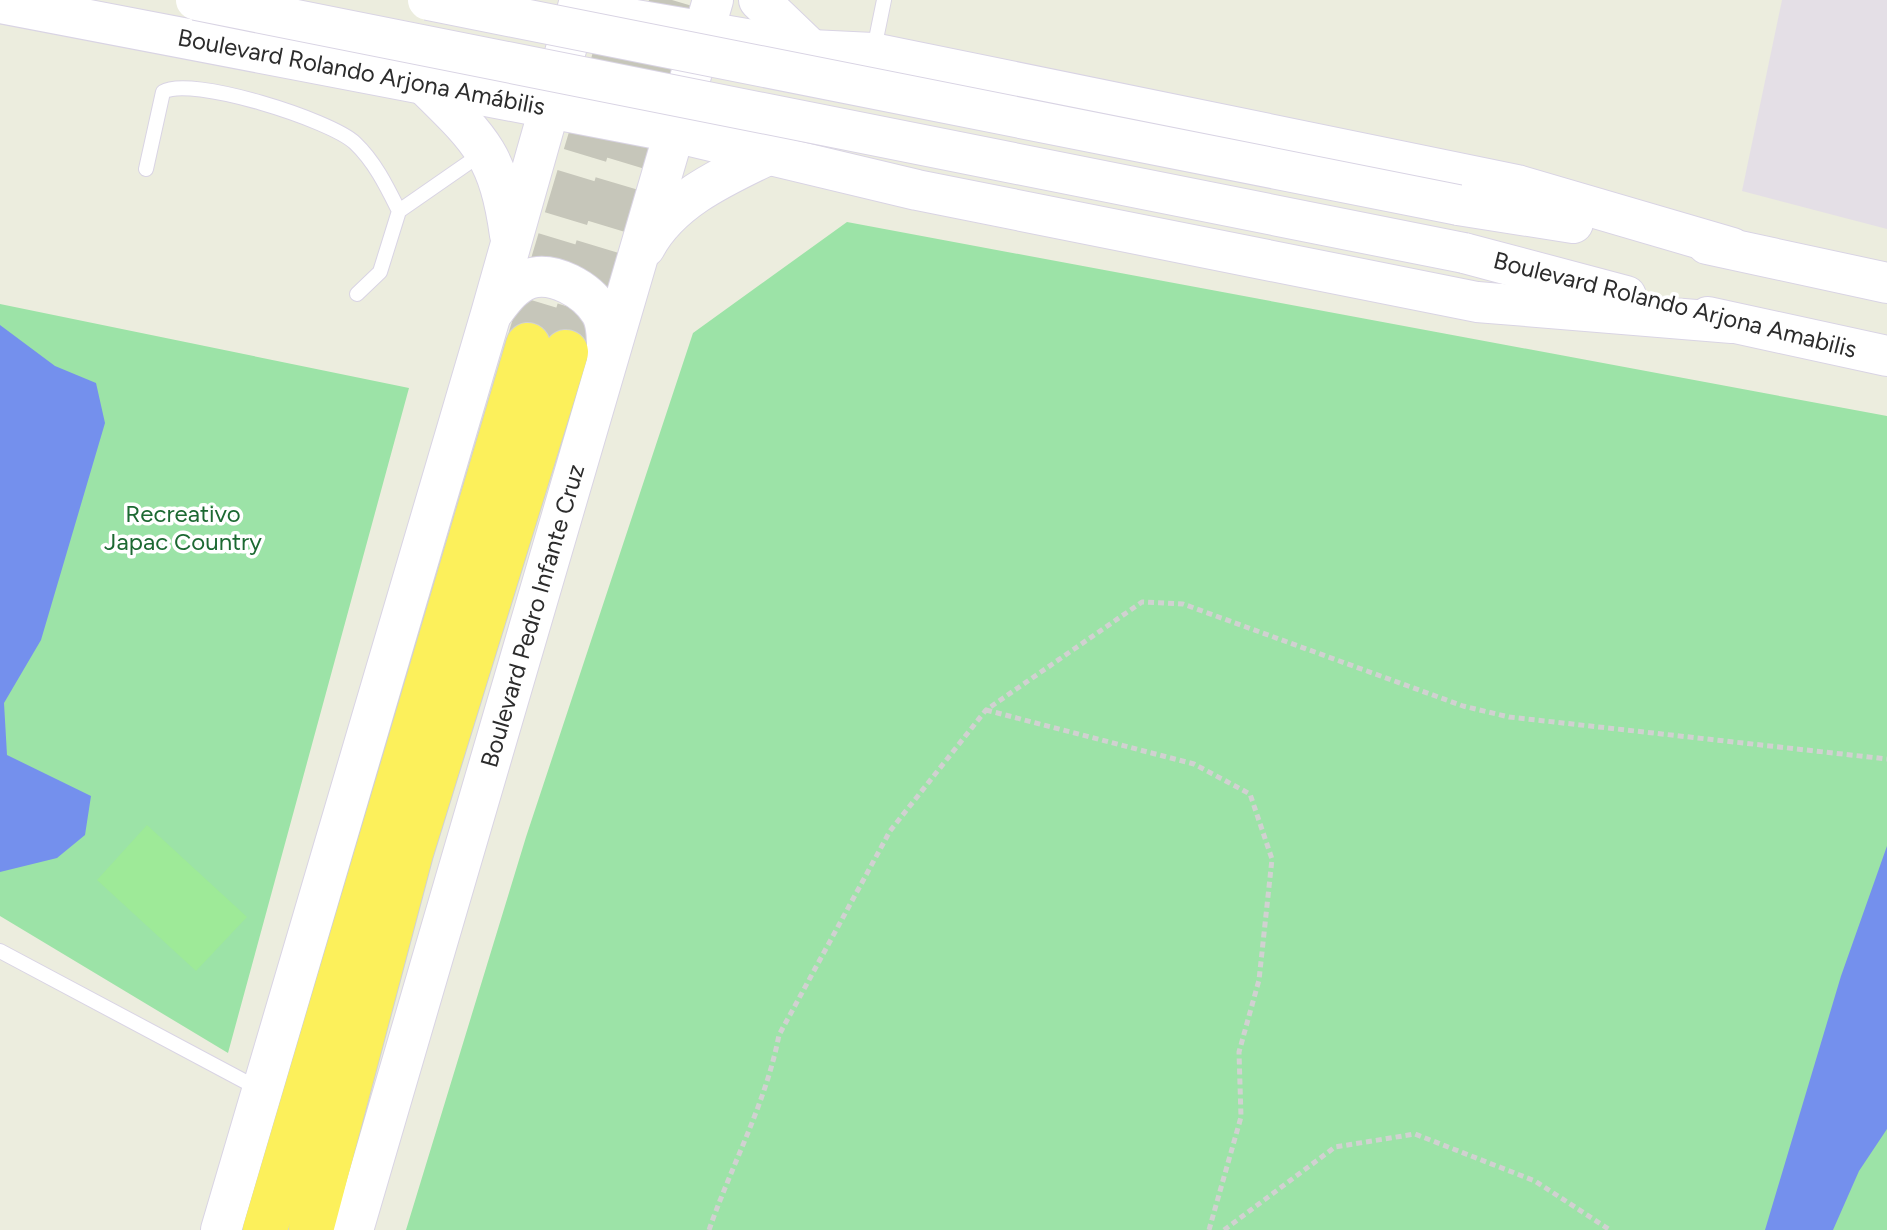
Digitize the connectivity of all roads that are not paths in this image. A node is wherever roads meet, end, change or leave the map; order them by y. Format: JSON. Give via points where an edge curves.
{"nodes":[{"id":1,"x":196,"y":0,"type":"edge"},
{"id":2,"x":428,"y":0,"type":"edge"},
{"id":3,"x":528,"y":0,"type":"edge"},
{"id":4,"x":759,"y":0,"type":"edge"},
{"id":5,"x":884,"y":0,"type":"edge"},
{"id":6,"x":0,"y":3,"type":"edge"},
{"id":7,"x":578,"y":5,"type":"edge"},
{"id":8,"x":708,"y":17,"type":"edge"},
{"id":9,"x":811,"y":50,"type":"junction"},
{"id":10,"x":873,"y":53,"type":"junction"},
{"id":11,"x":424,"y":84,"type":"junction"},
{"id":12,"x":550,"y":109,"type":"junction"},
{"id":13,"x":674,"y":132,"type":"junction"},
{"id":14,"x":487,"y":151,"type":"junction"},
{"id":15,"x":770,"y":154,"type":"junction"},
{"id":16,"x":146,"y":169,"type":"dead end"},
{"id":17,"x":399,"y":211,"type":"junction"},
{"id":18,"x":511,"y":243,"type":"junction"},
{"id":19,"x":1732,"y":248,"type":"junction"},
{"id":20,"x":1887,"y":283,"type":"edge"},
{"id":21,"x":629,"y":284,"type":"junction"},
{"id":22,"x":357,"y":294,"type":"dead end"},
{"id":23,"x":491,"y":314,"type":"junction"},
{"id":24,"x":1732,"y":323,"type":"junction"},
{"id":25,"x":567,"y":353,"type":"junction"},
{"id":26,"x":1887,"y":356,"type":"edge"},
{"id":27,"x":0,"y":951,"type":"edge"},
{"id":28,"x":263,"y":1091,"type":"junction"},
{"id":29,"x":221,"y":1230,"type":"edge"},
{"id":30,"x":265,"y":1230,"type":"edge"},
{"id":31,"x":311,"y":1230,"type":"edge"},
{"id":32,"x":353,"y":1230,"type":"edge"}],
"edges":[{"from":1,"to":24,"type":"street","name":"Boulevard Rolando Arjona Amabilis","bridge":true,"via":[[1464,253]]},
{"from":2,"to":19,"type":"street","name":"Boulevard Rolando Arjona Amabilis","bridge":true,"via":[[1458,205]]},
{"from":3,"to":7,"type":"street"},
{"from":4,"to":9,"type":"street"},
{"from":5,"to":10,"type":"lane"},
{"from":6,"to":11,"type":"street","name":"Boulevard Rolando Arjona Amábilis"},
{"from":7,"to":8,"type":"street"},
{"from":7,"to":12,"type":"street"},
{"from":8,"to":9,"type":"street"},
{"from":8,"to":13,"type":"street","name":"Boulevard Pedro Infante Cruz"},
{"from":9,"to":10,"type":"street"},
{"from":10,"to":19,"type":"street","via":[[1517,185]]},
{"from":11,"to":12,"type":"street","name":"Boulevard Rolando Arjona Amábilis"},
{"from":11,"to":14,"type":"street","via":[[473,130]]},
{"from":12,"to":13,"type":"street","name":"Boulevard Rolando Arjona Amábilis"},
{"from":12,"to":18,"type":"street"},
{"from":13,"to":15,"type":"street","name":"Boulevard Rolando Arjona Amábilis"},
{"from":13,"to":21,"type":"street","name":"Boulevard Pedro Infante Cruz"},
{"from":14,"to":17,"type":"lane"},
{"from":14,"to":18,"type":"street","via":[[506,205]]},
{"from":15,"to":21,"type":"street","via":[[718,179],[670,216],[647,243]]},
{"from":15,"to":24,"type":"street","name":"Boulevard Rolando Arjona Amábilis","via":[[917,190],[1477,302]]},
{"from":16,"to":17,"type":"lane","via":[[163,92],[172,86],[191,87],[333,127],[372,163]]},
{"from":17,"to":22,"type":"lane","via":[[380,272]]},
{"from":18,"to":23,"type":"street"},
{"from":19,"to":20,"type":"street","name":"Boulevard Rolando Arjona Amabilis"},
{"from":21,"to":25,"type":"street","name":"Boulevard Pedro Infante Cruz"},
{"from":23,"to":25,"type":"street","via":[[513,287],[531,277],[558,279],[581,291],[601,311],[607,334]]},
{"from":23,"to":28,"type":"street"},
{"from":24,"to":26,"type":"street","name":"Boulevard Rolando Arjona Amabilis"},
{"from":25,"to":30,"type":"highway","name":"Boulevard Pedro Infante Cruz"},
{"from":25,"to":31,"type":"highway","name":"Boulevard Pedro Infante Cruz","via":[[411,853]]},
{"from":25,"to":32,"type":"street","name":"Boulevard Pedro Infante Cruz"},
{"from":27,"to":28,"type":"lane"},
{"from":28,"to":29,"type":"street"}]}
